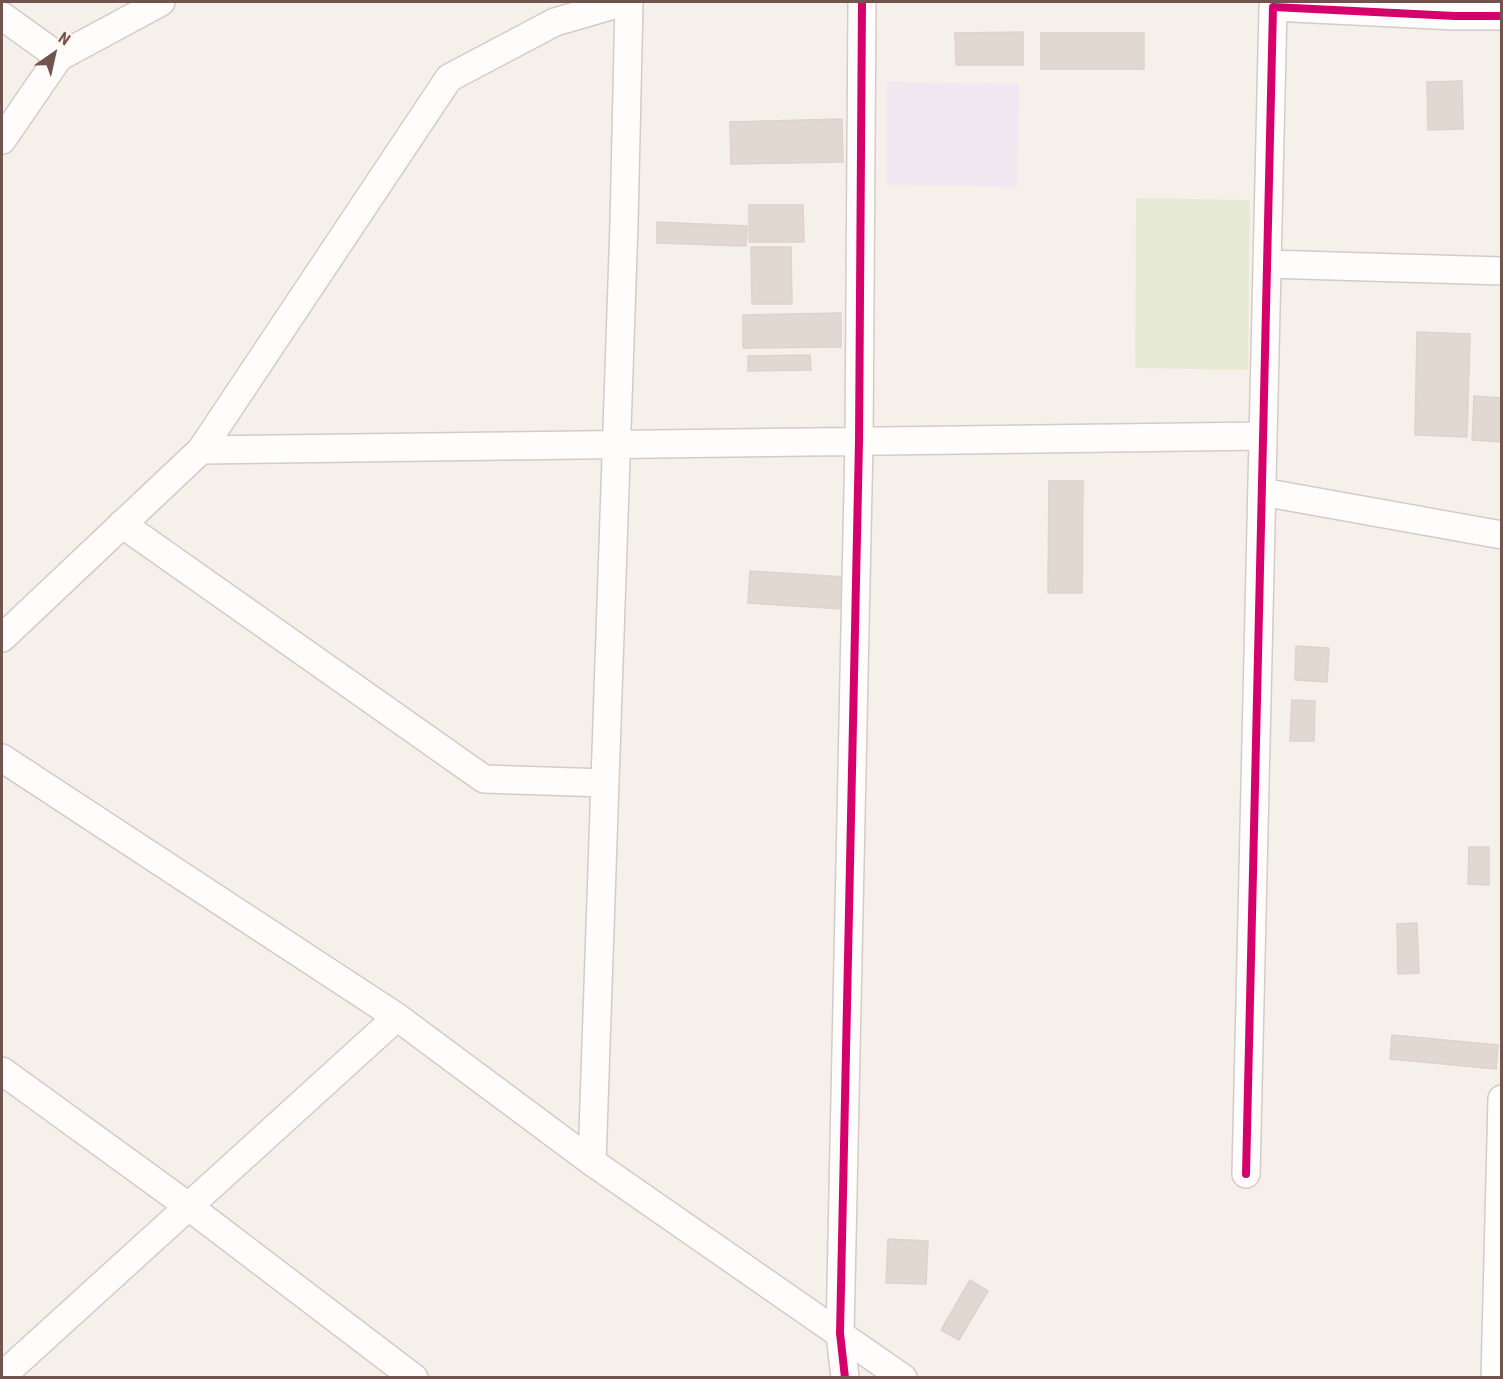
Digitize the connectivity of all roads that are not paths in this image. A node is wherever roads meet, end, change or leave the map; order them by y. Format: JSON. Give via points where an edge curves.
{"nodes":[{"id":1,"x":161,"y":2,"type":"edge"},
{"id":2,"x":624,"y":2,"type":"edge"},
{"id":3,"x":629,"y":2,"type":"edge"},
{"id":4,"x":862,"y":2,"type":"edge"},
{"id":5,"x":2,"y":16,"type":"edge"},
{"id":6,"x":1502,"y":16,"type":"edge"},
{"id":7,"x":59,"y":57,"type":"junction"},
{"id":8,"x":2,"y":140,"type":"edge"},
{"id":9,"x":1267,"y":264,"type":"junction"},
{"id":10,"x":1502,"y":271,"type":"edge"},
{"id":11,"x":1263,"y":436,"type":"junction"},
{"id":12,"x":860,"y":441,"type":"junction"},
{"id":13,"x":617,"y":444,"type":"junction"},
{"id":14,"x":201,"y":450,"type":"junction"},
{"id":15,"x":1262,"y":492,"type":"junction"},
{"id":16,"x":122,"y":524,"type":"junction"},
{"id":17,"x":1502,"y":535,"type":"edge"},
{"id":18,"x":2,"y":638,"type":"edge"},
{"id":19,"x":2,"y":758,"type":"edge"},
{"id":20,"x":605,"y":783,"type":"junction"},
{"id":21,"x":397,"y":1017,"type":"junction"},
{"id":22,"x":2,"y":1071,"type":"edge"},
{"id":23,"x":1502,"y":1099,"type":"edge"},
{"id":24,"x":592,"y":1162,"type":"junction"},
{"id":25,"x":1246,"y":1174,"type":"dead end"},
{"id":26,"x":188,"y":1206,"type":"junction"},
{"id":27,"x":840,"y":1333,"type":"junction"},
{"id":28,"x":17,"y":1372,"type":"edge"},
{"id":29,"x":414,"y":1377,"type":"edge"},
{"id":30,"x":845,"y":1377,"type":"edge"},
{"id":31,"x":903,"y":1377,"type":"edge"},
{"id":32,"x":1495,"y":1377,"type":"edge"}],
"edges":[{"from":1,"to":7,"type":"street"},
{"from":2,"to":14,"type":"street","via":[[555,22],[449,78]]},
{"from":3,"to":13,"type":"street"},
{"from":4,"to":12,"type":"street"},
{"from":5,"to":7,"type":"street"},
{"from":6,"to":9,"type":"street","via":[[1273,7]]},
{"from":7,"to":8,"type":"street"},
{"from":9,"to":10,"type":"street"},
{"from":9,"to":11,"type":"street"},
{"from":11,"to":12,"type":"street"},
{"from":11,"to":15,"type":"street"},
{"from":12,"to":13,"type":"street"},
{"from":12,"to":27,"type":"street"},
{"from":13,"to":14,"type":"street"},
{"from":13,"to":20,"type":"street"},
{"from":14,"to":16,"type":"street"},
{"from":15,"to":17,"type":"street"},
{"from":15,"to":25,"type":"street"},
{"from":16,"to":18,"type":"street"},
{"from":16,"to":20,"type":"street","via":[[484,779]]},
{"from":19,"to":21,"type":"street"},
{"from":20,"to":24,"type":"street"},
{"from":21,"to":24,"type":"street"},
{"from":21,"to":26,"type":"street"},
{"from":22,"to":26,"type":"street"},
{"from":23,"to":32,"type":"street"},
{"from":24,"to":27,"type":"street"},
{"from":26,"to":28,"type":"street"},
{"from":26,"to":29,"type":"street"},
{"from":27,"to":30,"type":"street"},
{"from":27,"to":31,"type":"street"}]}
